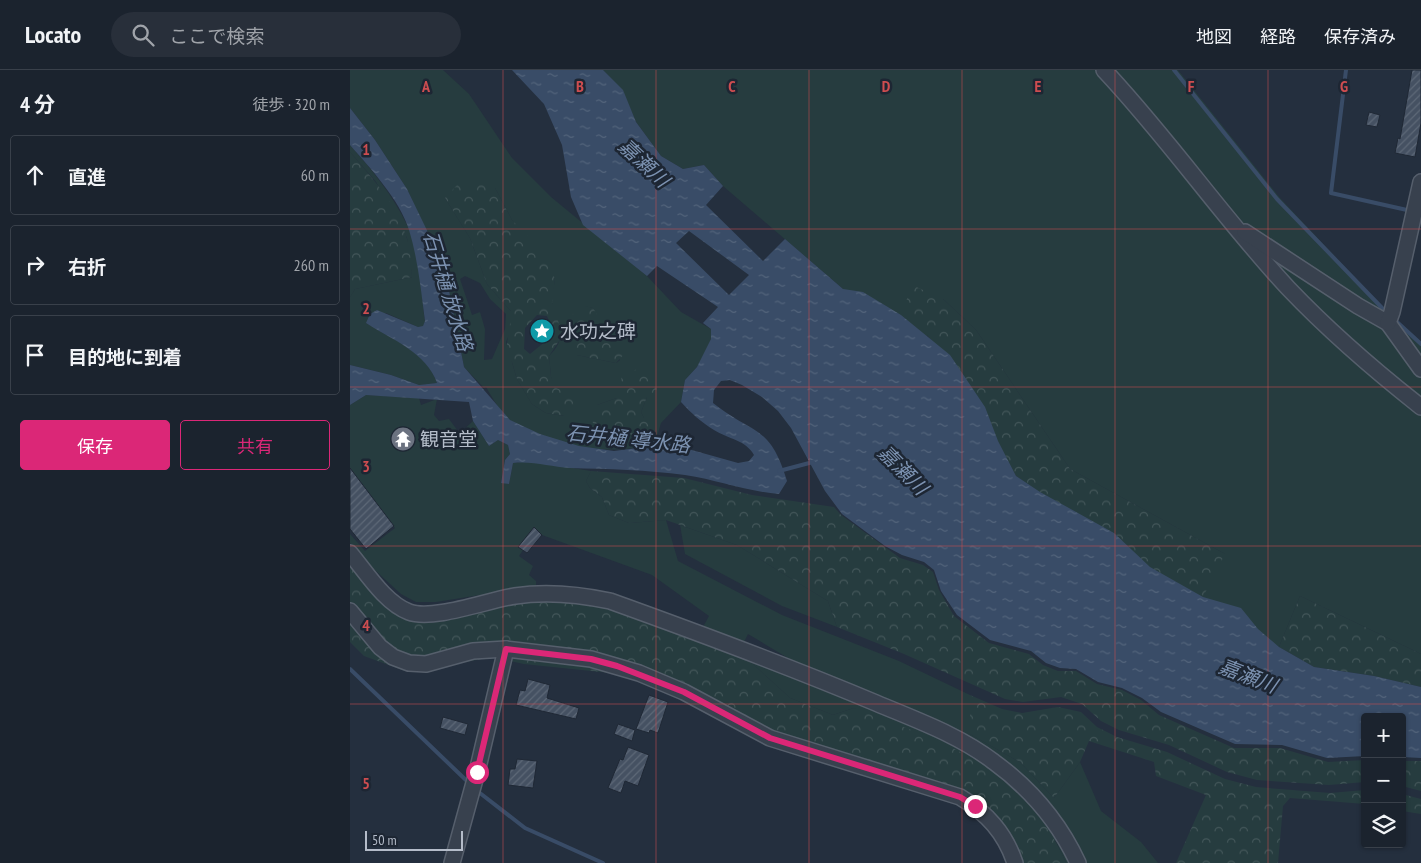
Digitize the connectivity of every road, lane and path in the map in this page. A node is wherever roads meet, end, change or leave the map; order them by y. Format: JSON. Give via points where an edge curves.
{"nodes":[{"id":1,"x":1104,"y":70,"type":"edge"},
{"id":2,"x":1421,"y":182,"type":"edge"},
{"id":3,"x":1237,"y":227,"type":"junction"},
{"id":4,"x":1388,"y":323,"type":"junction"},
{"id":5,"x":1421,"y":369,"type":"edge"},
{"id":6,"x":1421,"y":407,"type":"edge"},
{"id":7,"x":350,"y":553,"type":"edge"},
{"id":8,"x":350,"y":611,"type":"edge"},
{"id":9,"x":506,"y":649,"type":"junction"},
{"id":10,"x":452,"y":863,"type":"edge"},
{"id":11,"x":1015,"y":863,"type":"edge"},
{"id":12,"x":1078,"y":863,"type":"edge"}],
"edges":[{"from":1,"to":3,"type":"street","via":[[1133,100]]},
{"from":2,"to":4,"type":"street"},
{"from":3,"to":4,"type":"street"},
{"from":3,"to":6,"type":"street","via":[[1295,294],[1368,365]]},
{"from":4,"to":5,"type":"street"},
{"from":7,"to":12,"type":"street","via":[[394,603],[409,612],[434,614],[514,596],[579,594],[610,600],[822,680],[968,744],[995,762],[1046,809]]},
{"from":8,"to":9,"type":"street","via":[[380,647],[409,663],[426,664],[473,651]]},
{"from":9,"to":10,"type":"street"},
{"from":9,"to":11,"type":"street","via":[[591,659],[617,666],[684,692],[770,738],[960,797],[990,819],[1005,838]]}]}
